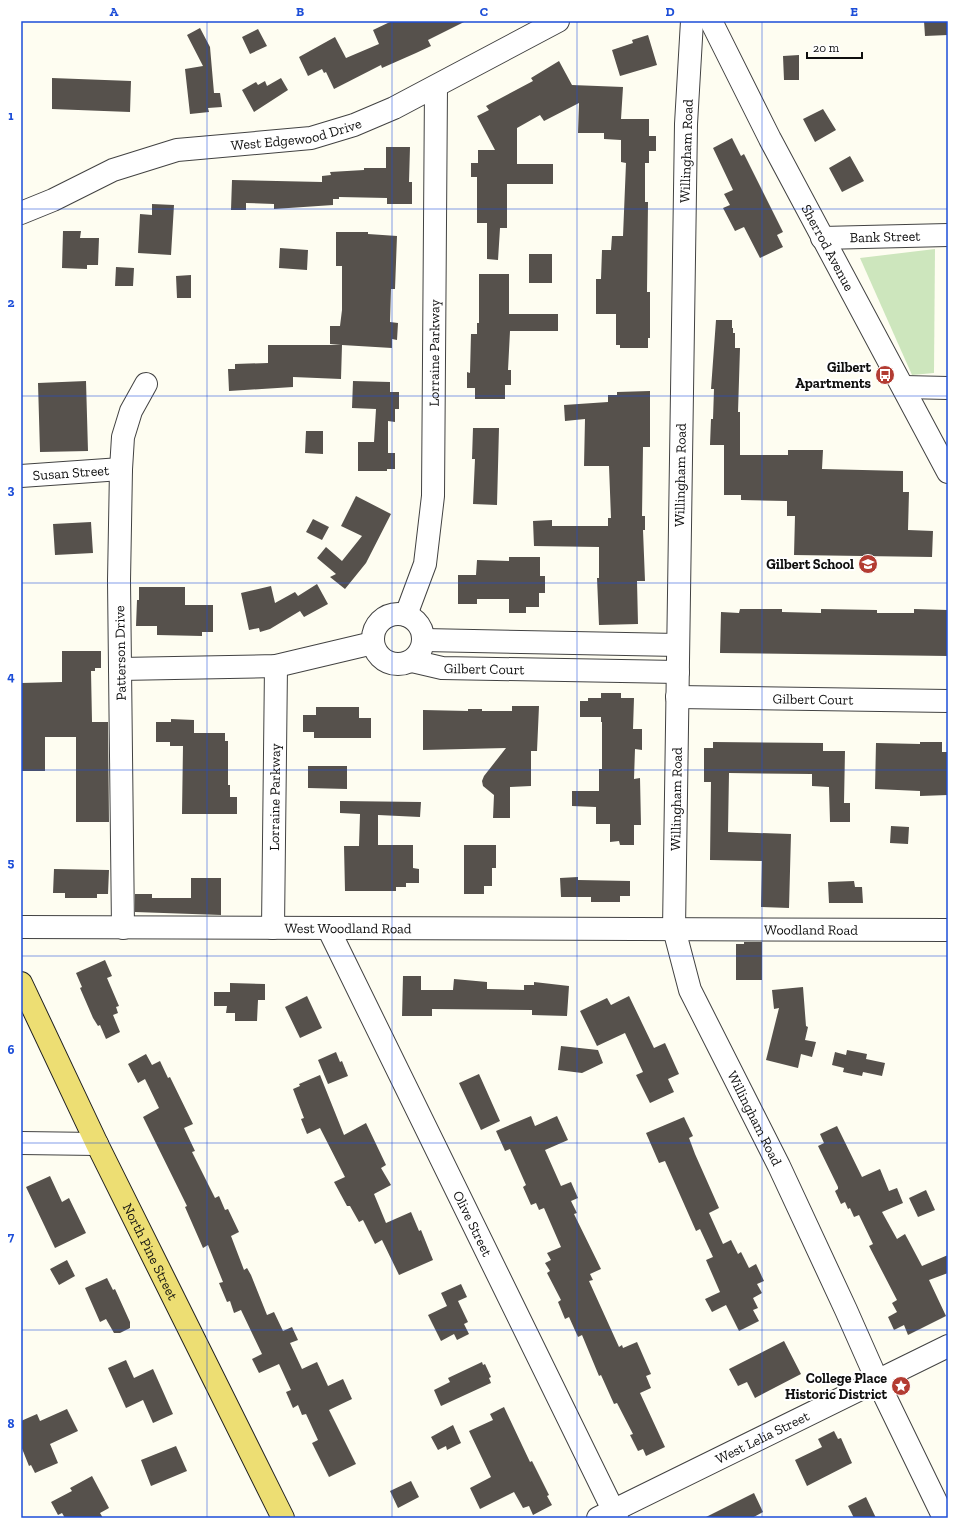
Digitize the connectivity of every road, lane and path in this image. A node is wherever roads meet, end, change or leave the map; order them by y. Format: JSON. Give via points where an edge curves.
{"nodes":[{"id":1,"x":558,"y":21,"type":"edge"},
{"id":2,"x":692,"y":21,"type":"edge"},
{"id":3,"x":711,"y":21,"type":"edge"},
{"id":4,"x":436,"y":86,"type":"junction"},
{"id":5,"x":21,"y":213,"type":"edge"},
{"id":6,"x":948,"y":235,"type":"edge"},
{"id":7,"x":822,"y":238,"type":"junction"},
{"id":8,"x":146,"y":384,"type":"dead end"},
{"id":9,"x":904,"y":387,"type":"junction"},
{"id":10,"x":948,"y":388,"type":"edge"},
{"id":11,"x":121,"y":469,"type":"junction"},
{"id":12,"x":948,"y":472,"type":"edge"},
{"id":13,"x":21,"y":476,"type":"edge"},
{"id":14,"x":406,"y":615,"type":"junction"},
{"id":15,"x":424,"y":640,"type":"junction"},
{"id":16,"x":553,"y":642,"type":"junction"},
{"id":17,"x":373,"y":643,"type":"junction"},
{"id":18,"x":678,"y":645,"type":"junction"},
{"id":19,"x":412,"y":661,"type":"junction"},
{"id":20,"x":276,"y":666,"type":"junction"},
{"id":21,"x":120,"y":669,"type":"junction"},
{"id":22,"x":553,"y":670,"type":"junction"},
{"id":23,"x":678,"y":672,"type":"junction"},
{"id":24,"x":677,"y":697,"type":"junction"},
{"id":25,"x":948,"y":701,"type":"edge"},
{"id":26,"x":21,"y":927,"type":"edge"},
{"id":27,"x":123,"y":928,"type":"junction"},
{"id":28,"x":273,"y":928,"type":"junction"},
{"id":29,"x":328,"y":928,"type":"junction"},
{"id":30,"x":674,"y":929,"type":"junction"},
{"id":31,"x":948,"y":930,"type":"edge"},
{"id":32,"x":21,"y":983,"type":"edge"},
{"id":33,"x":21,"y":1143,"type":"edge"},
{"id":34,"x":97,"y":1144,"type":"junction"},
{"id":35,"x":948,"y":1346,"type":"edge"},
{"id":36,"x":877,"y":1380,"type":"junction"},
{"id":37,"x":609,"y":1516,"type":"edge"},
{"id":38,"x":284,"y":1518,"type":"edge"},
{"id":39,"x":944,"y":1518,"type":"edge"}],
"edges":[{"from":1,"to":4,"type":"street","name":"West Edgewood Drive"},
{"from":2,"to":18,"type":"street","name":"Willingham Road","via":[[685,132]]},
{"from":3,"to":7,"type":"street","name":"Sherrod Avenue"},
{"from":4,"to":5,"type":"street","name":"West Edgewood Drive","via":[[354,125],[311,138],[177,150],[113,170]]},
{"from":4,"to":14,"type":"street","name":"Lorraine Parkway","via":[[433,496],[426,564]]},
{"from":6,"to":7,"type":"street","name":"Bank Street"},
{"from":7,"to":9,"type":"street","name":"Sherrod Avenue"},
{"from":8,"to":11,"type":"street","name":"Patterson Drive","via":[[130,411],[123,437]]},
{"from":9,"to":10,"type":"street"},
{"from":9,"to":12,"type":"street","name":"Sherrod Avenue"},
{"from":11,"to":13,"type":"street","name":"Susan Street"},
{"from":11,"to":21,"type":"street","name":"Patterson Drive"},
{"from":14,"to":15,"type":"street","via":[[419,624]]},
{"from":14,"to":17,"type":"street","via":[[397,614],[382,620],[376,627]]},
{"from":15,"to":16,"type":"street","name":"Gilbert Court"},
{"from":15,"to":19,"type":"street","via":[[422,648]]},
{"from":16,"to":18,"type":"street","name":"Gilbert Court"},
{"from":16,"to":22,"type":"street"},
{"from":17,"to":19,"type":"street","via":[[381,658],[388,663],[404,664]]},
{"from":17,"to":20,"type":"street"},
{"from":18,"to":23,"type":"street","name":"Willingham Road"},
{"from":19,"to":22,"type":"street","name":"Gilbert Court","via":[[442,668]]},
{"from":20,"to":21,"type":"street"},
{"from":20,"to":28,"type":"street","name":"Lorraine Parkway"},
{"from":21,"to":27,"type":"street","name":"Patterson Drive"},
{"from":22,"to":23,"type":"street","name":"Gilbert Court"},
{"from":23,"to":24,"type":"street","name":"Willingham Road"},
{"from":24,"to":25,"type":"street","name":"Gilbert Court"},
{"from":24,"to":30,"type":"street","name":"Willingham Road"},
{"from":26,"to":27,"type":"street","name":"West Woodland Road"},
{"from":27,"to":28,"type":"street","name":"West Woodland Road"},
{"from":28,"to":29,"type":"street","name":"West Woodland Road"},
{"from":29,"to":30,"type":"street","name":"West Woodland Road"},
{"from":29,"to":37,"type":"street","name":"Olive Street"},
{"from":30,"to":31,"type":"street","name":"Woodland Road"},
{"from":30,"to":36,"type":"street","name":"Willingham Road","via":[[690,990],[778,1166]]},
{"from":32,"to":34,"type":"main road","name":"North Pine Street"},
{"from":33,"to":34,"type":"street"},
{"from":34,"to":38,"type":"main road","name":"North Pine Street"},
{"from":35,"to":36,"type":"street","name":"West Lelia Street"},
{"from":36,"to":37,"type":"street","name":"West Lelia Street"},
{"from":36,"to":39,"type":"street","name":"Willingham Road"}]}
